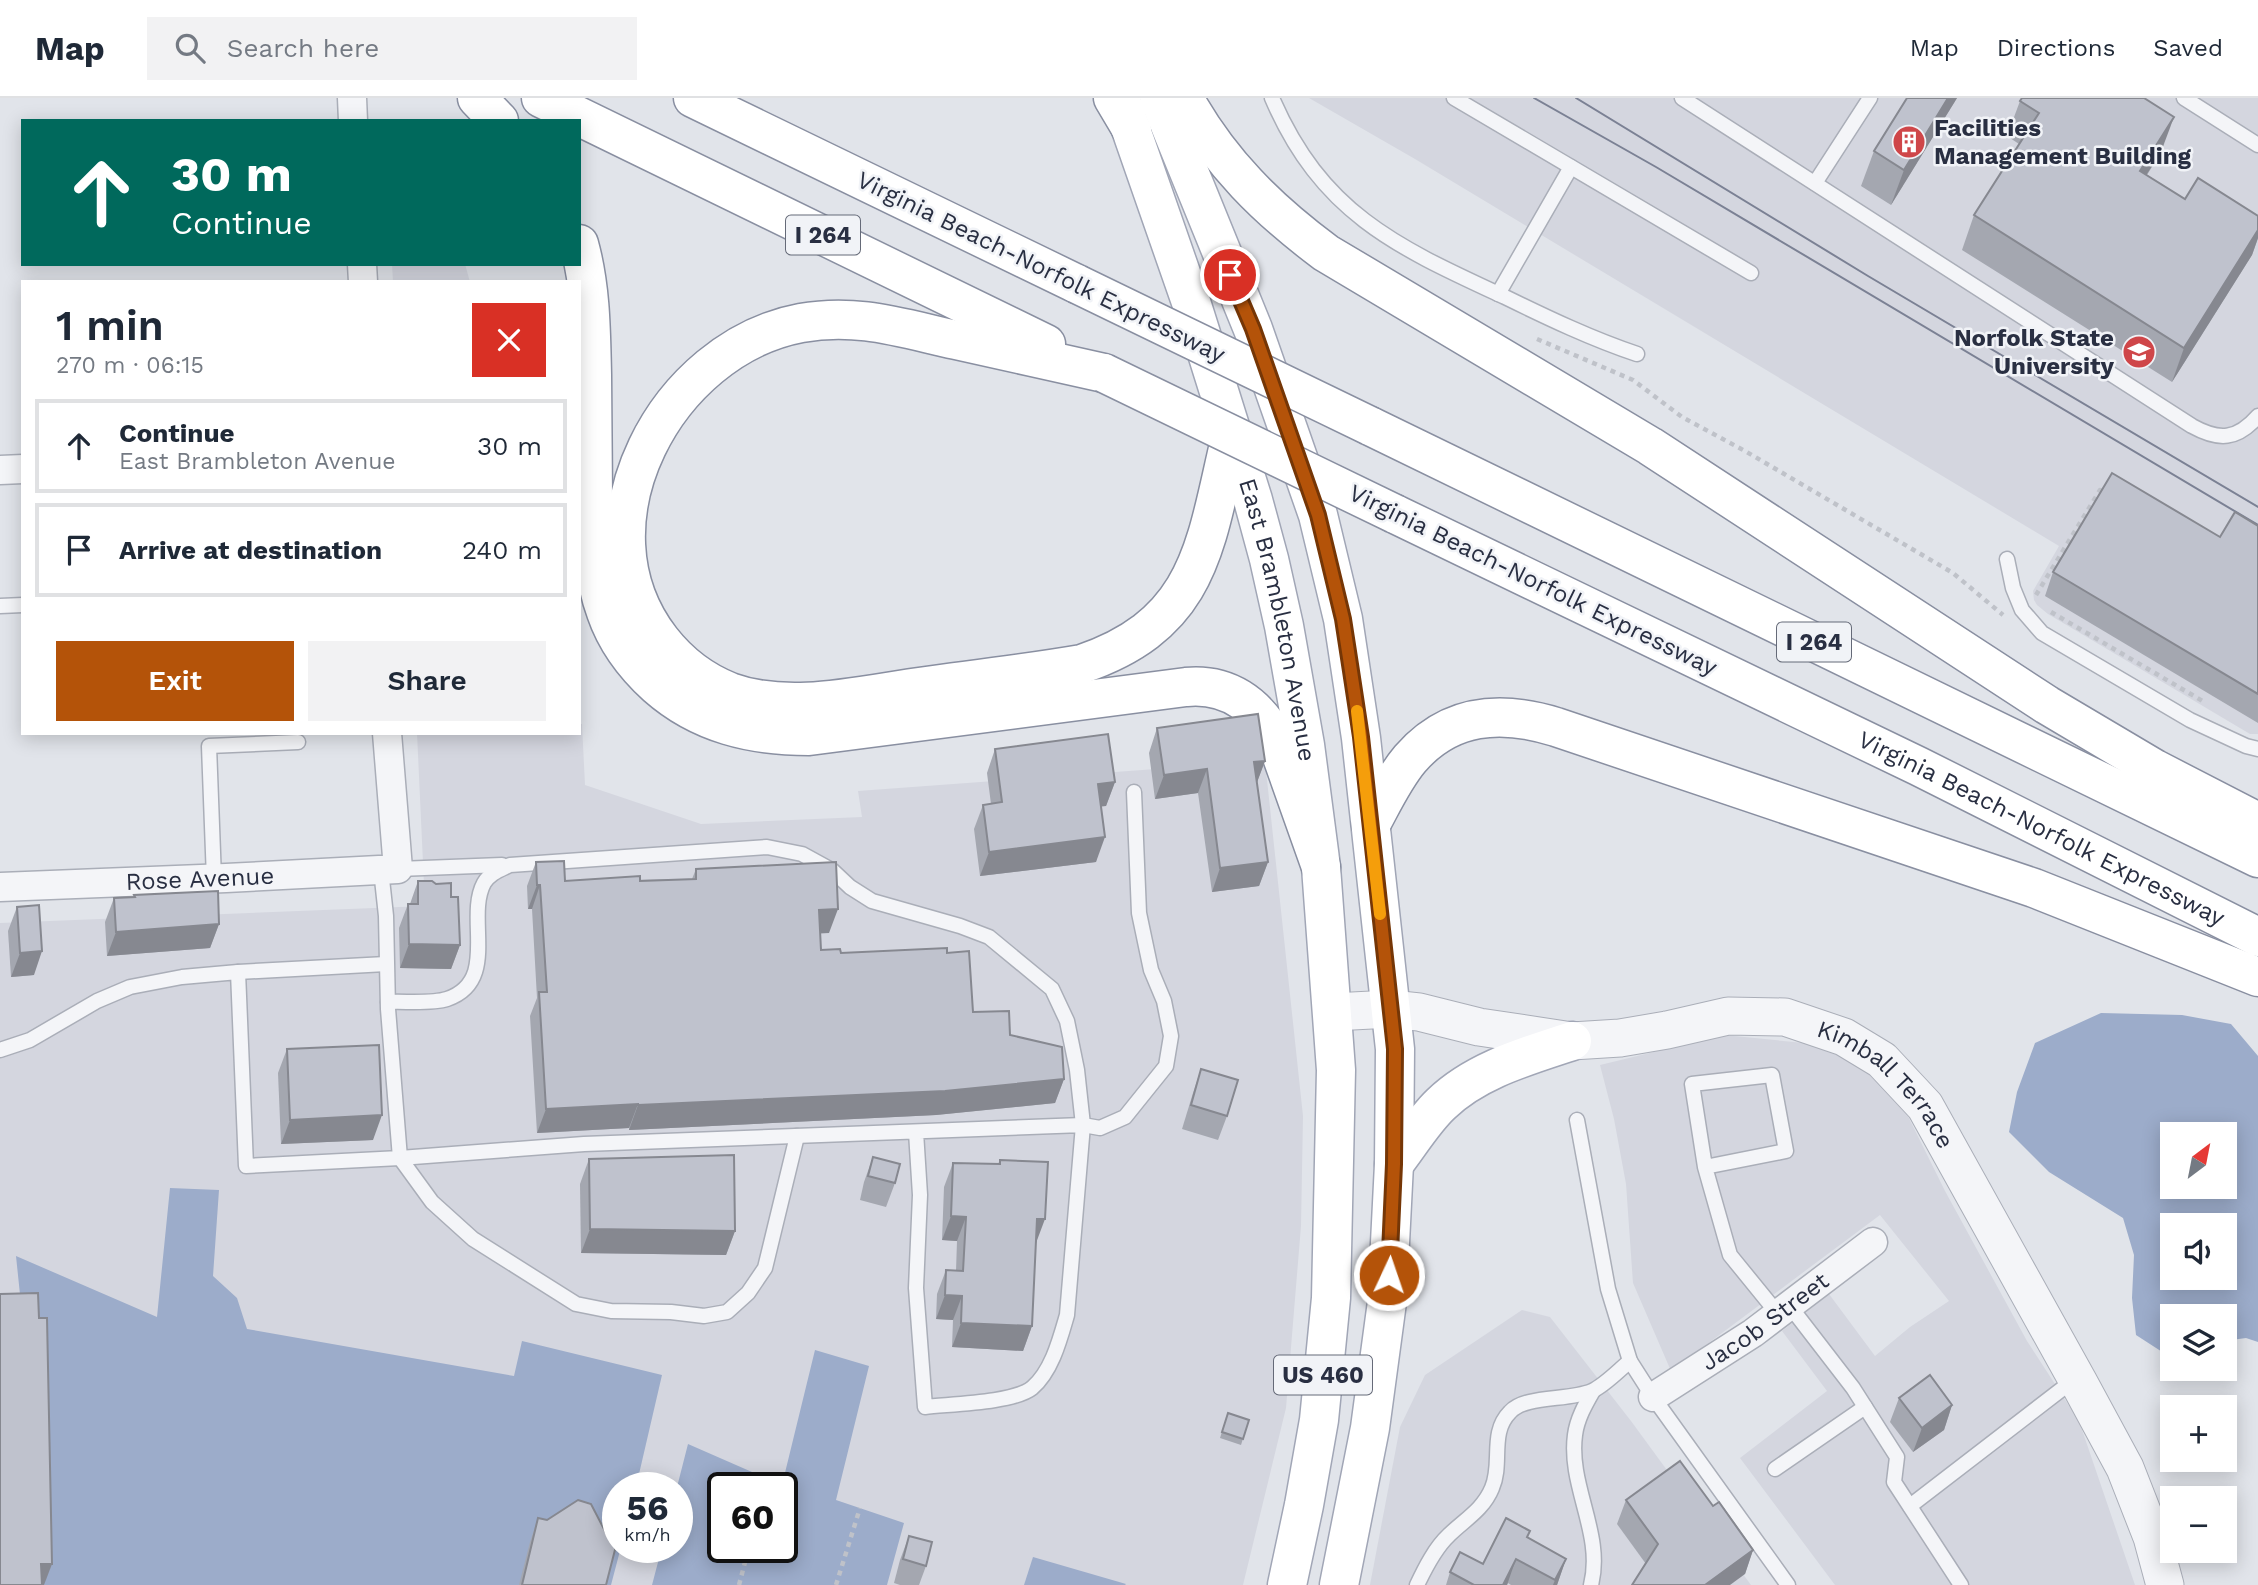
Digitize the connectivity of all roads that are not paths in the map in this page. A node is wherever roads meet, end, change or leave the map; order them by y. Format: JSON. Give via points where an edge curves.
{"nodes":[{"id":1,"x":352,"y":98,"type":"edge"},
{"id":2,"x":477,"y":98,"type":"edge"},
{"id":3,"x":541,"y":98,"type":"edge"},
{"id":4,"x":693,"y":98,"type":"edge"},
{"id":5,"x":753,"y":98,"type":"edge"},
{"id":6,"x":1113,"y":98,"type":"edge"},
{"id":7,"x":1159,"y":98,"type":"edge"},
{"id":8,"x":1184,"y":98,"type":"edge"},
{"id":9,"x":1272,"y":98,"type":"edge"},
{"id":10,"x":1454,"y":98,"type":"edge"},
{"id":11,"x":1682,"y":98,"type":"edge"},
{"id":12,"x":1870,"y":98,"type":"edge"},
{"id":13,"x":2184,"y":98,"type":"edge"},
{"id":14,"x":1126,"y":114,"type":"edge"},
{"id":15,"x":353,"y":119,"type":"edge"},
{"id":16,"x":497,"y":119,"type":"edge"},
{"id":17,"x":2258,"y":145,"type":"edge"},
{"id":18,"x":1571,"y":167,"type":"junction"},
{"id":19,"x":1815,"y":183,"type":"junction"},
{"id":20,"x":905,"y":201,"type":"junction"},
{"id":21,"x":581,"y":256,"type":"edge"},
{"id":22,"x":1751,"y":273,"type":"dead end"},
{"id":23,"x":1498,"y":294,"type":"junction"},
{"id":24,"x":1637,"y":354,"type":"dead end"},
{"id":25,"x":1104,"y":373,"type":"junction"},
{"id":26,"x":2258,"y":416,"type":"edge"},
{"id":27,"x":1231,"y":436,"type":"junction"},
{"id":28,"x":21,"y":469,"type":"edge"},
{"id":29,"x":0,"y":470,"type":"edge"},
{"id":30,"x":2007,"y":559,"type":"dead end"},
{"id":31,"x":21,"y":605,"type":"edge"},
{"id":32,"x":0,"y":606,"type":"edge"},
{"id":33,"x":387,"y":735,"type":"edge"},
{"id":34,"x":298,"y":742,"type":"dead end"},
{"id":35,"x":2258,"y":749,"type":"edge"},
{"id":36,"x":1134,"y":792,"type":"dead end"},
{"id":37,"x":2258,"y":822,"type":"edge"},
{"id":38,"x":1371,"y":824,"type":"junction"},
{"id":39,"x":2258,"y":858,"type":"edge"},
{"id":40,"x":510,"y":865,"type":"junction"},
{"id":41,"x":1321,"y":867,"type":"junction"},
{"id":42,"x":390,"y":870,"type":"junction"},
{"id":43,"x":214,"y":879,"type":"junction"},
{"id":44,"x":0,"y":887,"type":"edge"},
{"id":45,"x":2258,"y":937,"type":"edge"},
{"id":46,"x":386,"y":964,"type":"junction"},
{"id":47,"x":238,"y":972,"type":"junction"},
{"id":48,"x":2258,"y":977,"type":"edge"},
{"id":49,"x":388,"y":1002,"type":"junction"},
{"id":50,"x":1391,"y":1009,"type":"junction"},
{"id":51,"x":1333,"y":1012,"type":"junction"},
{"id":52,"x":1572,"y":1041,"type":"junction"},
{"id":53,"x":0,"y":1050,"type":"edge"},
{"id":54,"x":1577,"y":1120,"type":"dead end"},
{"id":55,"x":1083,"y":1125,"type":"junction"},
{"id":56,"x":916,"y":1132,"type":"junction"},
{"id":57,"x":797,"y":1136,"type":"junction"},
{"id":58,"x":400,"y":1158,"type":"junction"},
{"id":59,"x":1394,"y":1164,"type":"junction"},
{"id":60,"x":1706,"y":1167,"type":"junction"},
{"id":61,"x":1873,"y":1242,"type":"dead end"},
{"id":62,"x":1784,"y":1310,"type":"junction"},
{"id":63,"x":1630,"y":1361,"type":"junction"},
{"id":64,"x":2076,"y":1378,"type":"junction"},
{"id":65,"x":1593,"y":1391,"type":"junction"},
{"id":66,"x":1653,"y":1397,"type":"junction"},
{"id":67,"x":1865,"y":1407,"type":"junction"},
{"id":68,"x":1775,"y":1469,"type":"dead end"},
{"id":69,"x":1910,"y":1506,"type":"junction"},
{"id":70,"x":1287,"y":1585,"type":"edge"},
{"id":71,"x":1339,"y":1585,"type":"edge"},
{"id":72,"x":1417,"y":1585,"type":"edge"},
{"id":73,"x":1591,"y":1585,"type":"edge"},
{"id":74,"x":1788,"y":1585,"type":"edge"},
{"id":75,"x":1961,"y":1585,"type":"edge"},
{"id":76,"x":2165,"y":1585,"type":"edge"}],
"edges":[{"from":1,"to":15,"type":"street"},
{"from":2,"to":16,"type":"main road"},
{"from":3,"to":25,"type":"main road","name":"Virginia Beach-Norfolk Expressway","number":"I 264"},
{"from":4,"to":20,"type":"main road","name":"Virginia Beach-Norfolk Expressway","number":"I 264"},
{"from":5,"to":20,"type":"main road"},
{"from":6,"to":14,"type":"main road","name":"East Brambleton Avenue"},
{"from":7,"to":38,"type":"main road","number":"US 460","via":[[1253,329],[1318,515],[1343,619]]},
{"from":8,"to":37,"type":"main road","via":[[1236,174],[1326,253],[1650,446],[2047,705],[2155,769]]},
{"from":9,"to":23,"type":"lane","via":[[1307,162],[1349,209],[1394,243]]},
{"from":10,"to":18,"type":"lane"},
{"from":11,"to":19,"type":"lane"},
{"from":12,"to":19,"type":"lane"},
{"from":13,"to":17,"type":"lane"},
{"from":14,"to":27,"type":"main road","name":"East Brambleton Avenue","number":"US 460","via":[[1191,302]]},
{"from":18,"to":22,"type":"lane"},
{"from":18,"to":23,"type":"lane"},
{"from":19,"to":26,"type":"lane","via":[[2206,433],[2216,437],[2235,434]]},
{"from":20,"to":39,"type":"main road","name":"Virginia Beach-Norfolk Expressway","number":"I 264","bridge":true},
{"from":21,"to":41,"type":"main road","via":[[591,315],[596,576],[607,614],[624,648],[668,695],[700,715],[736,729],[809,736],[1212,686],[1250,705],[1269,727]]},
{"from":23,"to":24,"type":"lane"},
{"from":25,"to":27,"type":"main road","via":[[860,320],[818,320],[782,327],[729,351],[698,376],[670,408],[647,446],[632,488],[626,531],[628,562],[634,591],[651,627],[694,673],[728,691],[767,701],[821,700],[1082,664],[1115,652],[1146,632],[1184,592],[1200,561]]},
{"from":25,"to":45,"type":"main road","name":"Virginia Beach-Norfolk Expressway","number":"I 264","bridge":true,"via":[[1907,760]]},
{"from":27,"to":41,"type":"main road","name":"East Brambleton Avenue","number":"US 460","via":[[1253,499],[1284,626]]},
{"from":28,"to":29,"type":"street"},
{"from":30,"to":35,"type":"lane","via":[[2022,610],[2042,633],[2190,720]]},
{"from":31,"to":32,"type":"lane"},
{"from":33,"to":42,"type":"street"},
{"from":34,"to":43,"type":"lane","via":[[209,746]]},
{"from":36,"to":55,"type":"lane","via":[[1139,913],[1171,1036],[1166,1066],[1125,1118],[1100,1128]]},
{"from":38,"to":48,"type":"main road","via":[[1401,771],[1436,736],[1467,722],[1520,717],[2008,879]]},
{"from":38,"to":50,"type":"main road","number":"US 460"},
{"from":40,"to":42,"type":"lane"},
{"from":40,"to":49,"type":"lane","via":[[492,873],[484,883],[478,962],[462,990],[446,1000]]},
{"from":40,"to":55,"type":"lane","via":[[767,847],[802,854],[872,901],[989,937],[1052,989],[1066,1021]]},
{"from":41,"to":51,"type":"main road","name":"East Brambleton Avenue","number":"US 460"},
{"from":42,"to":43,"type":"street","name":"Rose Avenue"},
{"from":42,"to":46,"type":"lane"},
{"from":43,"to":44,"type":"street","name":"Rose Avenue"},
{"from":46,"to":47,"type":"lane"},
{"from":46,"to":49,"type":"lane"},
{"from":47,"to":53,"type":"lane","via":[[130,987],[30,1040]]},
{"from":47,"to":58,"type":"lane","via":[[246,1166]]},
{"from":49,"to":58,"type":"lane"},
{"from":50,"to":51,"type":"street","name":"Kimball Terrace"},
{"from":50,"to":52,"type":"street","name":"Kimball Terrace"},
{"from":50,"to":59,"type":"main road","number":"US 460"},
{"from":51,"to":70,"type":"main road","name":"East Brambleton Avenue","number":"US 460","via":[[1331,1298],[1319,1420]]},
{"from":52,"to":59,"type":"main road","via":[[1495,1067],[1457,1092],[1441,1104]]},
{"from":52,"to":64,"type":"street","name":"Kimball Terrace","via":[[1632,1036],[1728,1016],[1785,1017],[1844,1037],[1882,1060],[1925,1106]]},
{"from":54,"to":63,"type":"lane","via":[[1608,1289]]},
{"from":55,"to":56,"type":"lane"},
{"from":55,"to":56,"type":"lane","via":[[1067,1315],[1046,1370],[1031,1388],[1009,1397],[925,1407],[916,1288],[920,1195]]},
{"from":56,"to":57,"type":"lane"},
{"from":57,"to":58,"type":"lane","via":[[584,1144]]},
{"from":57,"to":58,"type":"lane","via":[[765,1268],[727,1312],[704,1316],[611,1311],[576,1304],[473,1239],[432,1202]]},
{"from":59,"to":71,"type":"main road","number":"US 460","via":[[1387,1302],[1370,1428]]},
{"from":60,"to":60,"type":"lane","via":[[1692,1084],[1772,1076],[1786,1151]]},
{"from":60,"to":62,"type":"lane","via":[[1730,1255]]},
{"from":61,"to":62,"type":"street","name":"Jacob Street"},
{"from":62,"to":66,"type":"street","name":"Jacob Street"},
{"from":62,"to":67,"type":"lane"},
{"from":63,"to":65,"type":"lane"},
{"from":63,"to":66,"type":"lane"},
{"from":64,"to":69,"type":"lane"},
{"from":64,"to":76,"type":"street","name":"Kimball Terrace","via":[[2125,1468]]},
{"from":65,"to":72,"type":"lane","via":[[1559,1400],[1529,1401],[1510,1411],[1496,1441],[1498,1465],[1492,1489],[1476,1513],[1447,1536]]},
{"from":65,"to":73,"type":"lane","via":[[1574,1437],[1593,1542]]},
{"from":66,"to":74,"type":"lane"},
{"from":67,"to":68,"type":"lane"},
{"from":67,"to":69,"type":"lane","via":[[1897,1457],[1894,1482]]},
{"from":69,"to":75,"type":"lane"}]}
